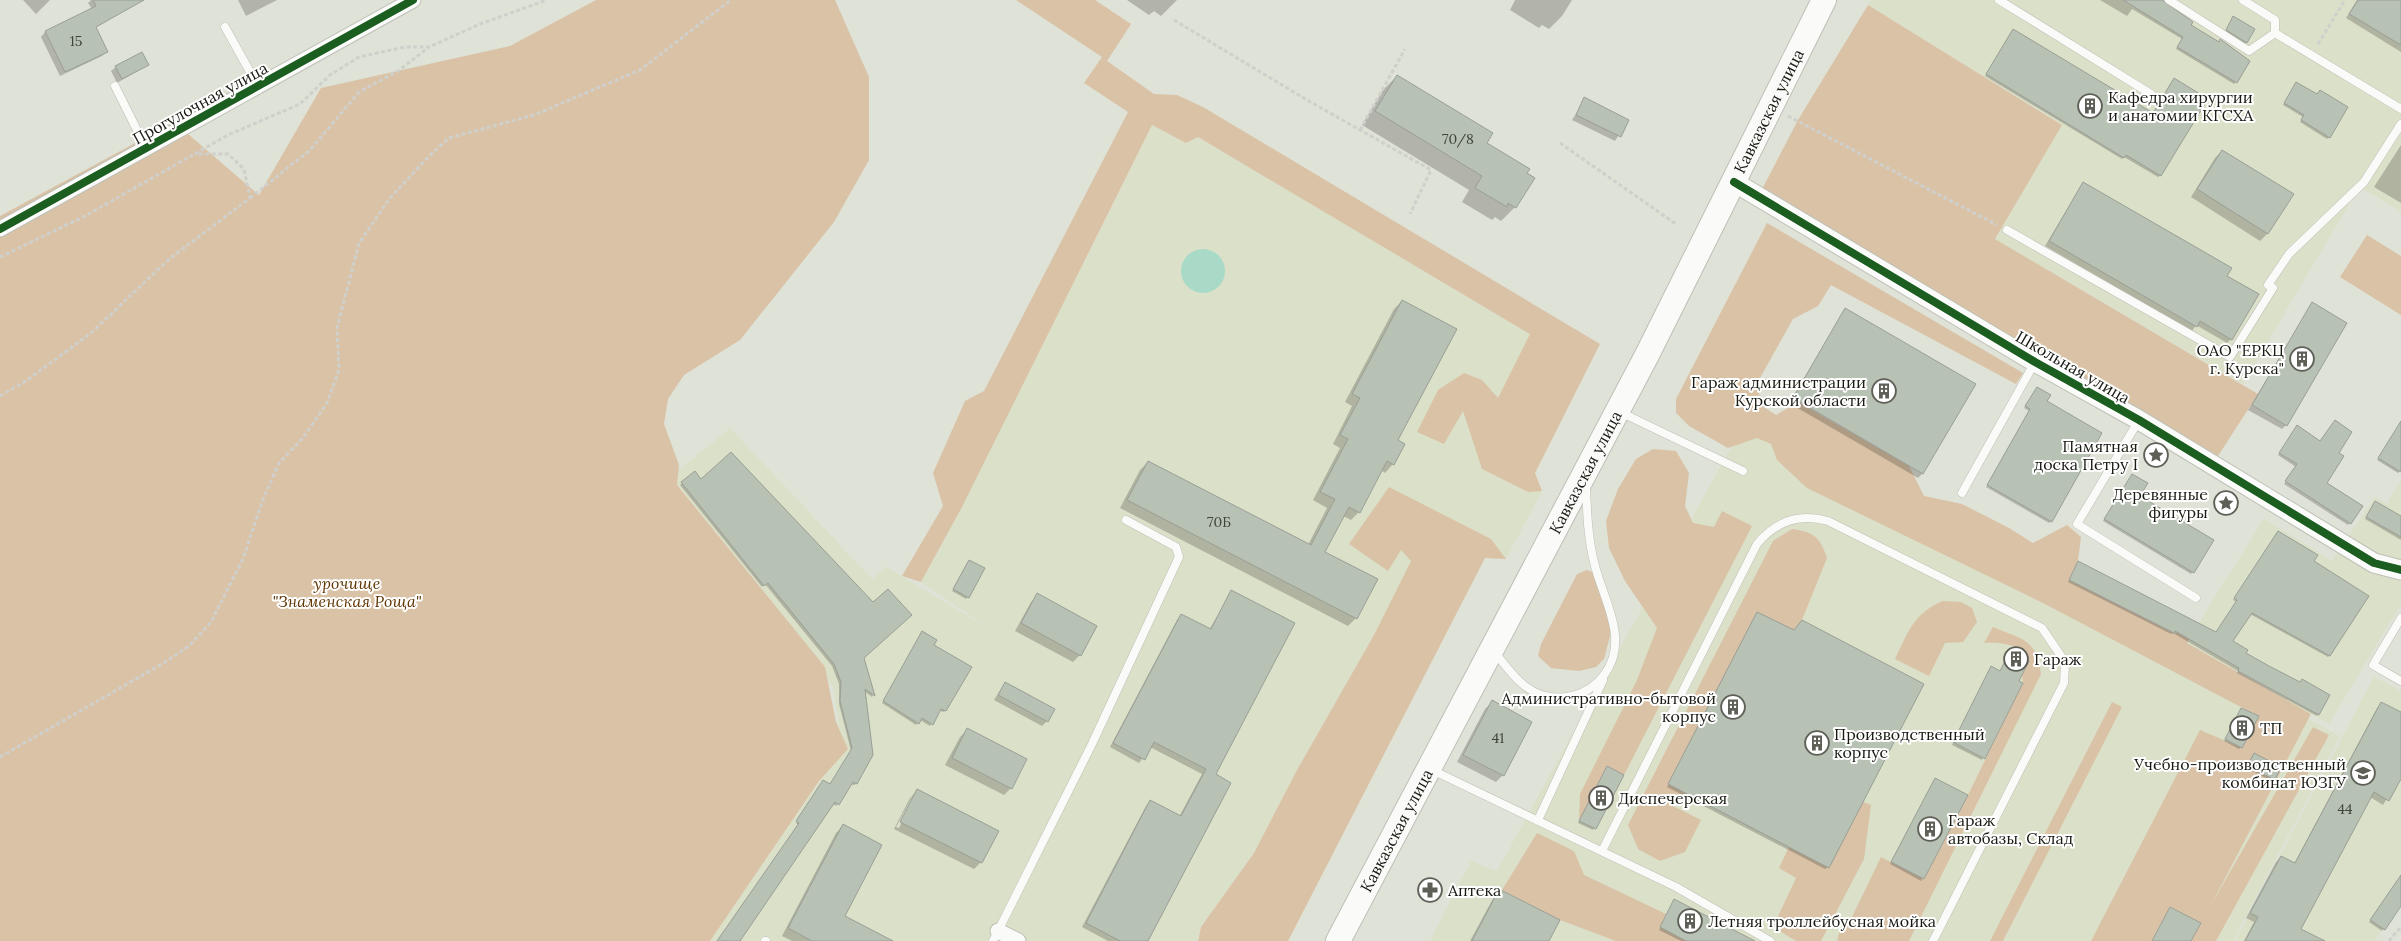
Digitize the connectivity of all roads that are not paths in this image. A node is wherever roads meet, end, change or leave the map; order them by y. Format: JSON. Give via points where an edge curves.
{"nodes":[{"id":1,"x":413,"y":0,"type":"edge"},
{"id":2,"x":1824,"y":0,"type":"edge"},
{"id":3,"x":1999,"y":0,"type":"edge"},
{"id":4,"x":2169,"y":0,"type":"edge"},
{"id":5,"x":2243,"y":0,"type":"edge"},
{"id":6,"x":225,"y":27,"type":"dead end"},
{"id":7,"x":2275,"y":33,"type":"junction"},
{"id":8,"x":115,"y":86,"type":"dead end"},
{"id":9,"x":258,"y":86,"type":"junction"},
{"id":10,"x":2151,"y":94,"type":"dead end"},
{"id":11,"x":2401,"y":109,"type":"edge"},
{"id":12,"x":2401,"y":124,"type":"edge"},
{"id":13,"x":146,"y":148,"type":"junction"},
{"id":14,"x":1734,"y":182,"type":"junction"},
{"id":15,"x":1,"y":226,"type":"edge"},
{"id":16,"x":2006,"y":230,"type":"road end"},
{"id":17,"x":2035,"y":362,"type":"junction"},
{"id":18,"x":1618,"y":411,"type":"junction"},
{"id":19,"x":2139,"y":420,"type":"junction"},
{"id":20,"x":1744,"y":472,"type":"dead end"},
{"id":21,"x":1585,"y":476,"type":"junction"},
{"id":22,"x":1962,"y":493,"type":"dead end"},
{"id":23,"x":1126,"y":520,"type":"dead end"},
{"id":24,"x":2401,"y":570,"type":"edge"},
{"id":25,"x":2196,"y":598,"type":"dead end"},
{"id":26,"x":2401,"y":618,"type":"edge"},
{"id":27,"x":1493,"y":649,"type":"junction"},
{"id":28,"x":1607,"y":671,"type":"junction"},
{"id":29,"x":2401,"y":681,"type":"edge"},
{"id":30,"x":1428,"y":768,"type":"junction"},
{"id":31,"x":1538,"y":820,"type":"junction"},
{"id":32,"x":1602,"y":851,"type":"junction"},
{"id":33,"x":996,"y":936,"type":"edge"},
{"id":34,"x":1018,"y":941,"type":"edge"},
{"id":35,"x":1338,"y":941,"type":"edge"},
{"id":36,"x":1770,"y":941,"type":"edge"},
{"id":37,"x":1933,"y":941,"type":"edge"}],
"edges":[{"from":1,"to":9,"type":"street","name":"Прогулочная улица"},
{"from":2,"to":14,"type":"main road","name":"Кавказская улица"},
{"from":3,"to":10,"type":"lane"},
{"from":4,"to":7,"type":"lane","via":[[2249,51]]},
{"from":5,"to":7,"type":"lane","via":[[2275,20]]},
{"from":6,"to":9,"type":"lane"},
{"from":7,"to":11,"type":"lane"},
{"from":8,"to":13,"type":"lane"},
{"from":9,"to":13,"type":"street","name":"Прогулочная улица"},
{"from":12,"to":16,"type":"lane","via":[[2364,182],[2289,254],[2268,285],[2273,288],[2230,357]]},
{"from":13,"to":15,"type":"street","name":"Прогулочная улица"},
{"from":14,"to":17,"type":"street","name":"Школьная улица"},
{"from":14,"to":18,"type":"main road","name":"Кавказская улица"},
{"from":17,"to":19,"type":"street","name":"Школьная улица"},
{"from":17,"to":22,"type":"lane"},
{"from":18,"to":20,"type":"lane"},
{"from":18,"to":21,"type":"main road","name":"Кавказская улица"},
{"from":19,"to":24,"type":"street","name":"Школьная улица","via":[[2374,563]]},
{"from":19,"to":25,"type":"lane","via":[[2077,524]]},
{"from":21,"to":27,"type":"main road","name":"Кавказская улица"},
{"from":21,"to":28,"type":"lane","via":[[1589,536],[1615,629],[1615,651]]},
{"from":23,"to":33,"type":"lane","via":[[1176,547],[1179,557],[1092,744]]},
{"from":26,"to":29,"type":"lane","via":[[2373,665]]},
{"from":27,"to":28,"type":"lane","via":[[1520,683],[1550,698],[1583,692]]},
{"from":27,"to":30,"type":"main road","name":"Кавказская улица"},
{"from":28,"to":31,"type":"lane"},
{"from":30,"to":31,"type":"lane"},
{"from":30,"to":35,"type":"main road","name":"Кавказская улица"},
{"from":31,"to":32,"type":"lane"},
{"from":32,"to":36,"type":"lane","via":[[1676,887]]},
{"from":32,"to":37,"type":"lane","via":[[1757,544],[1783,522],[1817,518],[2042,628],[2065,662],[2064,683]]},
{"from":33,"to":34,"type":"street"}]}
